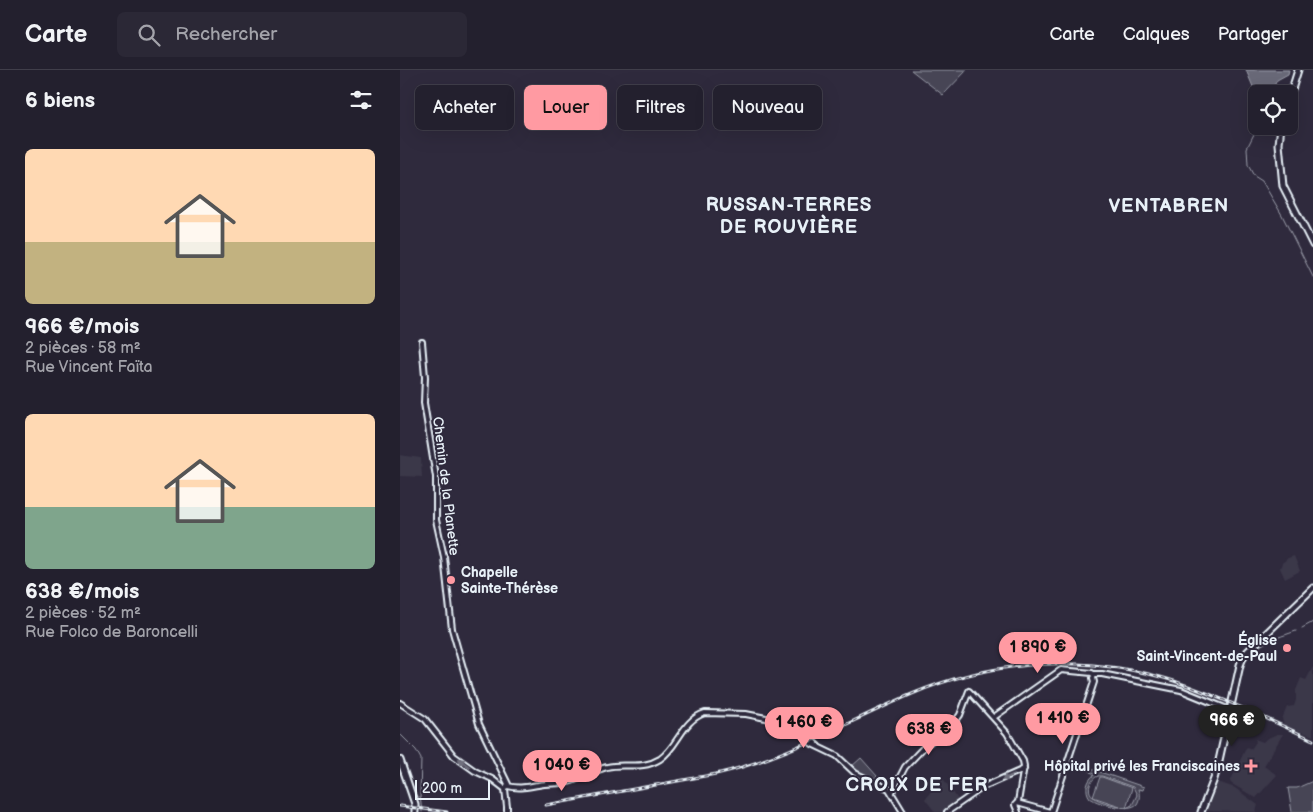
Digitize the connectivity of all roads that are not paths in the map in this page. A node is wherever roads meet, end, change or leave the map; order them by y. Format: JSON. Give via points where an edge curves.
{"nodes":[{"id":1,"x":1298,"y":70,"type":"edge"},
{"id":2,"x":1293,"y":85,"type":"edge"},
{"id":3,"x":1280,"y":135,"type":"edge"},
{"id":4,"x":1313,"y":245,"type":"edge"},
{"id":5,"x":422,"y":342,"type":"dead end"},
{"id":6,"x":1313,"y":588,"type":"edge"},
{"id":7,"x":1092,"y":676,"type":"junction"},
{"id":8,"x":400,"y":703,"type":"edge"},
{"id":9,"x":1230,"y":710,"type":"junction"},
{"id":10,"x":994,"y":717,"type":"junction"},
{"id":11,"x":400,"y":760,"type":"edge"},
{"id":12,"x":1024,"y":769,"type":"junction"},
{"id":13,"x":506,"y":787,"type":"junction"},
{"id":14,"x":893,"y":789,"type":"junction"},
{"id":15,"x":1017,"y":803,"type":"junction"},
{"id":16,"x":507,"y":810,"type":"edge"},
{"id":17,"x":414,"y":812,"type":"edge"},
{"id":18,"x":904,"y":812,"type":"edge"},
{"id":19,"x":947,"y":812,"type":"edge"},
{"id":20,"x":1018,"y":812,"type":"edge"},
{"id":21,"x":1050,"y":812,"type":"edge"},
{"id":22,"x":1201,"y":812,"type":"edge"}],
"edges":[{"from":1,"to":2,"type":"main road"},
{"from":3,"to":4,"type":"main road","via":[[1283,186]]},
{"from":5,"to":13,"type":"street","name":"Chemin de la Planette","via":[[424,403],[436,477],[436,520],[452,630],[478,724]]},
{"from":6,"to":9,"type":"main road","via":[[1244,655]]},
{"from":7,"to":9,"type":"street","via":[[1102,674],[1174,689]]},
{"from":7,"to":10,"type":"street","via":[[1061,670]]},
{"from":7,"to":21,"type":"street","via":[[1094,682]]},
{"from":13,"to":8,"type":"street","one_way":true,"via":[[454,756],[425,719]]},
{"from":9,"to":22,"type":"main road","via":[[1214,779]]},
{"from":10,"to":12,"type":"street","via":[[1010,738]]},
{"from":10,"to":14,"type":"street","via":[[969,691],[954,724],[924,747],[906,767]]},
{"from":11,"to":17,"type":"main road","via":[[416,807]]},
{"from":12,"to":15,"type":"street"},
{"from":12,"to":19,"type":"street","one_way":true,"via":[[986,786]]},
{"from":13,"to":14,"type":"street","via":[[568,782],[604,768],[648,764],[667,752],[687,726],[703,714],[746,714],[786,724],[812,744],[837,756],[855,773]]},
{"from":13,"to":16,"type":"street","name":"Chemin de la Planette"},
{"from":14,"to":18,"type":"street"},
{"from":15,"to":20,"type":"street"},
{"from":15,"to":21,"type":"street"}]}
